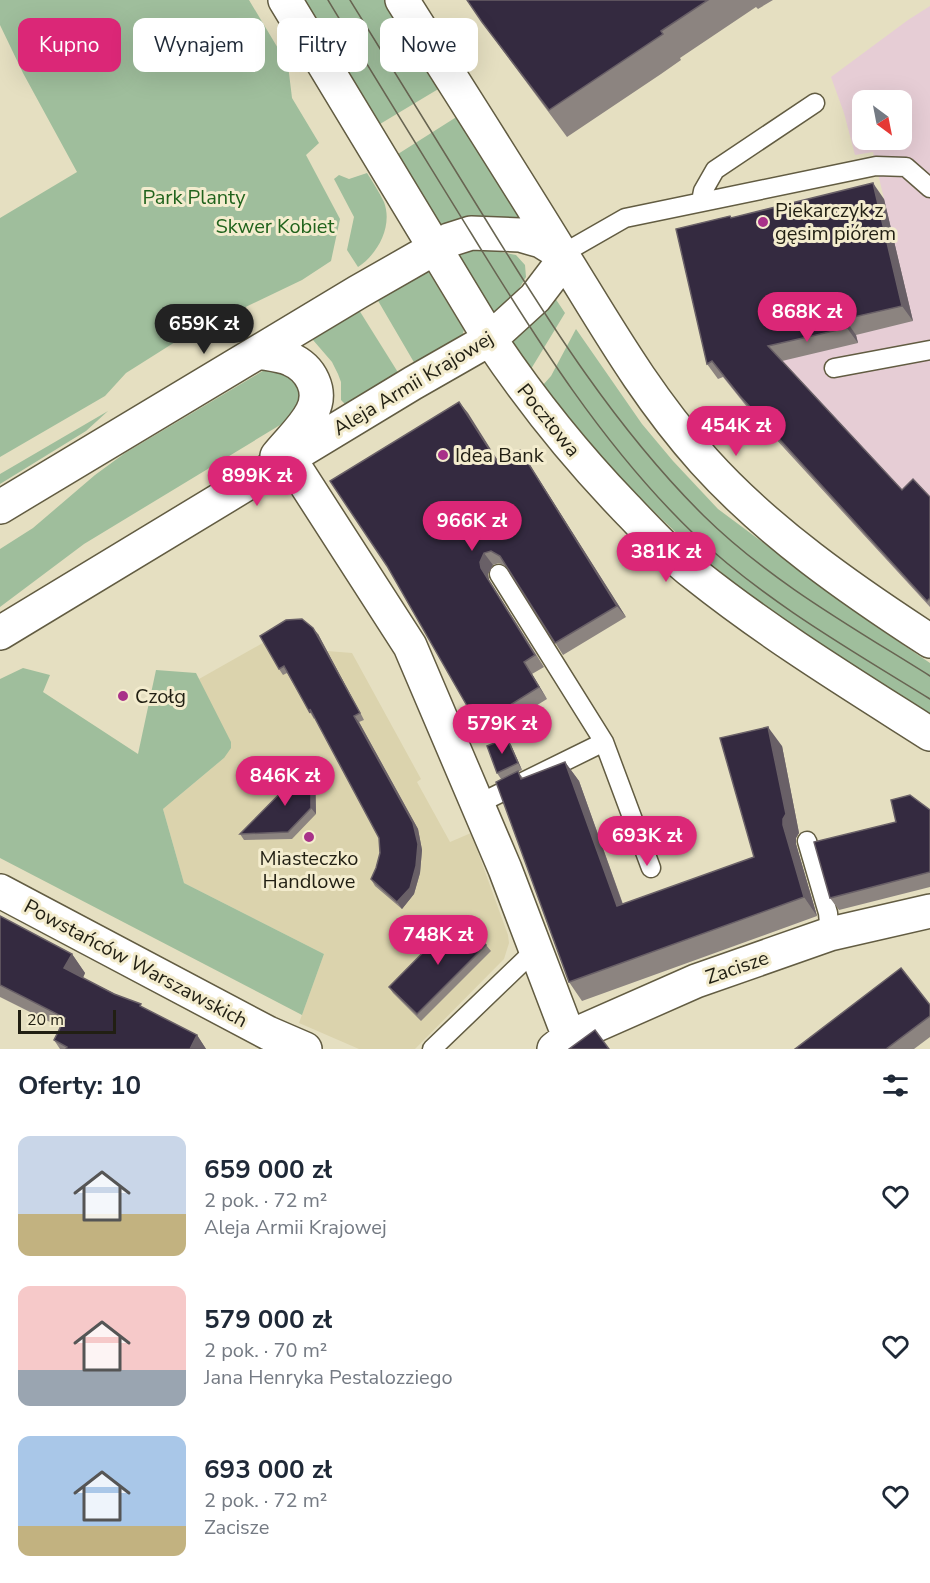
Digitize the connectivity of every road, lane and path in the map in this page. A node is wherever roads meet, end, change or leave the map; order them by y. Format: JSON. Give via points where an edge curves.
{"nodes":[{"id":1,"x":285,"y":0,"type":"edge"},
{"id":2,"x":402,"y":0,"type":"edge"},
{"id":3,"x":815,"y":103,"type":"dead end"},
{"id":4,"x":930,"y":188,"type":"edge"},
{"id":5,"x":701,"y":201,"type":"junction"},
{"id":6,"x":434,"y":247,"type":"junction"},
{"id":7,"x":562,"y":254,"type":"junction"},
{"id":8,"x":490,"y":339,"type":"junction"},
{"id":9,"x":930,"y":350,"type":"edge"},
{"id":10,"x":258,"y":352,"type":"junction"},
{"id":11,"x":834,"y":368,"type":"dead end"},
{"id":12,"x":289,"y":458,"type":"junction"},
{"id":13,"x":260,"y":476,"type":"junction"},
{"id":14,"x":0,"y":507,"type":"edge"},
{"id":15,"x":499,"y":574,"type":"edge"},
{"id":16,"x":0,"y":633,"type":"edge"},
{"id":17,"x":930,"y":641,"type":"edge"},
{"id":18,"x":930,"y":734,"type":"edge"},
{"id":19,"x":604,"y":742,"type":"junction"},
{"id":20,"x":478,"y":804,"type":"junction"},
{"id":21,"x":807,"y":841,"type":"dead end"},
{"id":22,"x":651,"y":868,"type":"dead end"},
{"id":23,"x":0,"y":891,"type":"edge"},
{"id":24,"x":930,"y":911,"type":"edge"},
{"id":25,"x":830,"y":934,"type":"junction"},
{"id":26,"x":535,"y":950,"type":"junction"},
{"id":27,"x":562,"y":1043,"type":"edge"},
{"id":28,"x":304,"y":1049,"type":"edge"},
{"id":29,"x":432,"y":1049,"type":"edge"}],
"edges":[{"from":1,"to":6,"type":"street","name":"Pocztowa"},
{"from":2,"to":7,"type":"street"},
{"from":3,"to":5,"type":"lane","via":[[715,170]]},
{"from":4,"to":5,"type":"lane","via":[[906,167],[876,166]]},
{"from":5,"to":7,"type":"lane","via":[[625,218]]},
{"from":6,"to":7,"type":"street","via":[[471,233],[493,232],[541,241]]},
{"from":6,"to":8,"type":"street","name":"Pocztowa"},
{"from":6,"to":10,"type":"street"},
{"from":7,"to":8,"type":"street","name":"Aleja Armii Krajowej","via":[[557,269],[535,298]]},
{"from":7,"to":17,"type":"street","via":[[648,392],[706,463],[787,538]]},
{"from":8,"to":12,"type":"street","name":"Aleja Armii Krajowej"},
{"from":8,"to":18,"type":"street","name":"Pocztowa","via":[[589,469],[694,574],[782,639]]},
{"from":9,"to":11,"type":"lane"},
{"from":10,"to":13,"type":"street","via":[[298,363],[312,378],[316,391],[312,413]]},
{"from":10,"to":14,"type":"street"},
{"from":12,"to":13,"type":"street","name":"Aleja Armii Krajowej"},
{"from":12,"to":20,"type":"street","via":[[410,646]]},
{"from":13,"to":16,"type":"street","name":"Aleja Armii Krajowej"},
{"from":15,"to":19,"type":"lane"},
{"from":19,"to":20,"type":"lane"},
{"from":19,"to":22,"type":"lane"},
{"from":20,"to":26,"type":"street"},
{"from":21,"to":25,"type":"lane","via":[[828,913]]},
{"from":23,"to":28,"type":"street","name":"Powstańców Warszawskich"},
{"from":24,"to":25,"type":"street","name":"Zacisze"},
{"from":25,"to":27,"type":"street","name":"Zacisze","via":[[696,981]]},
{"from":26,"to":27,"type":"street"},
{"from":26,"to":29,"type":"lane"}]}
